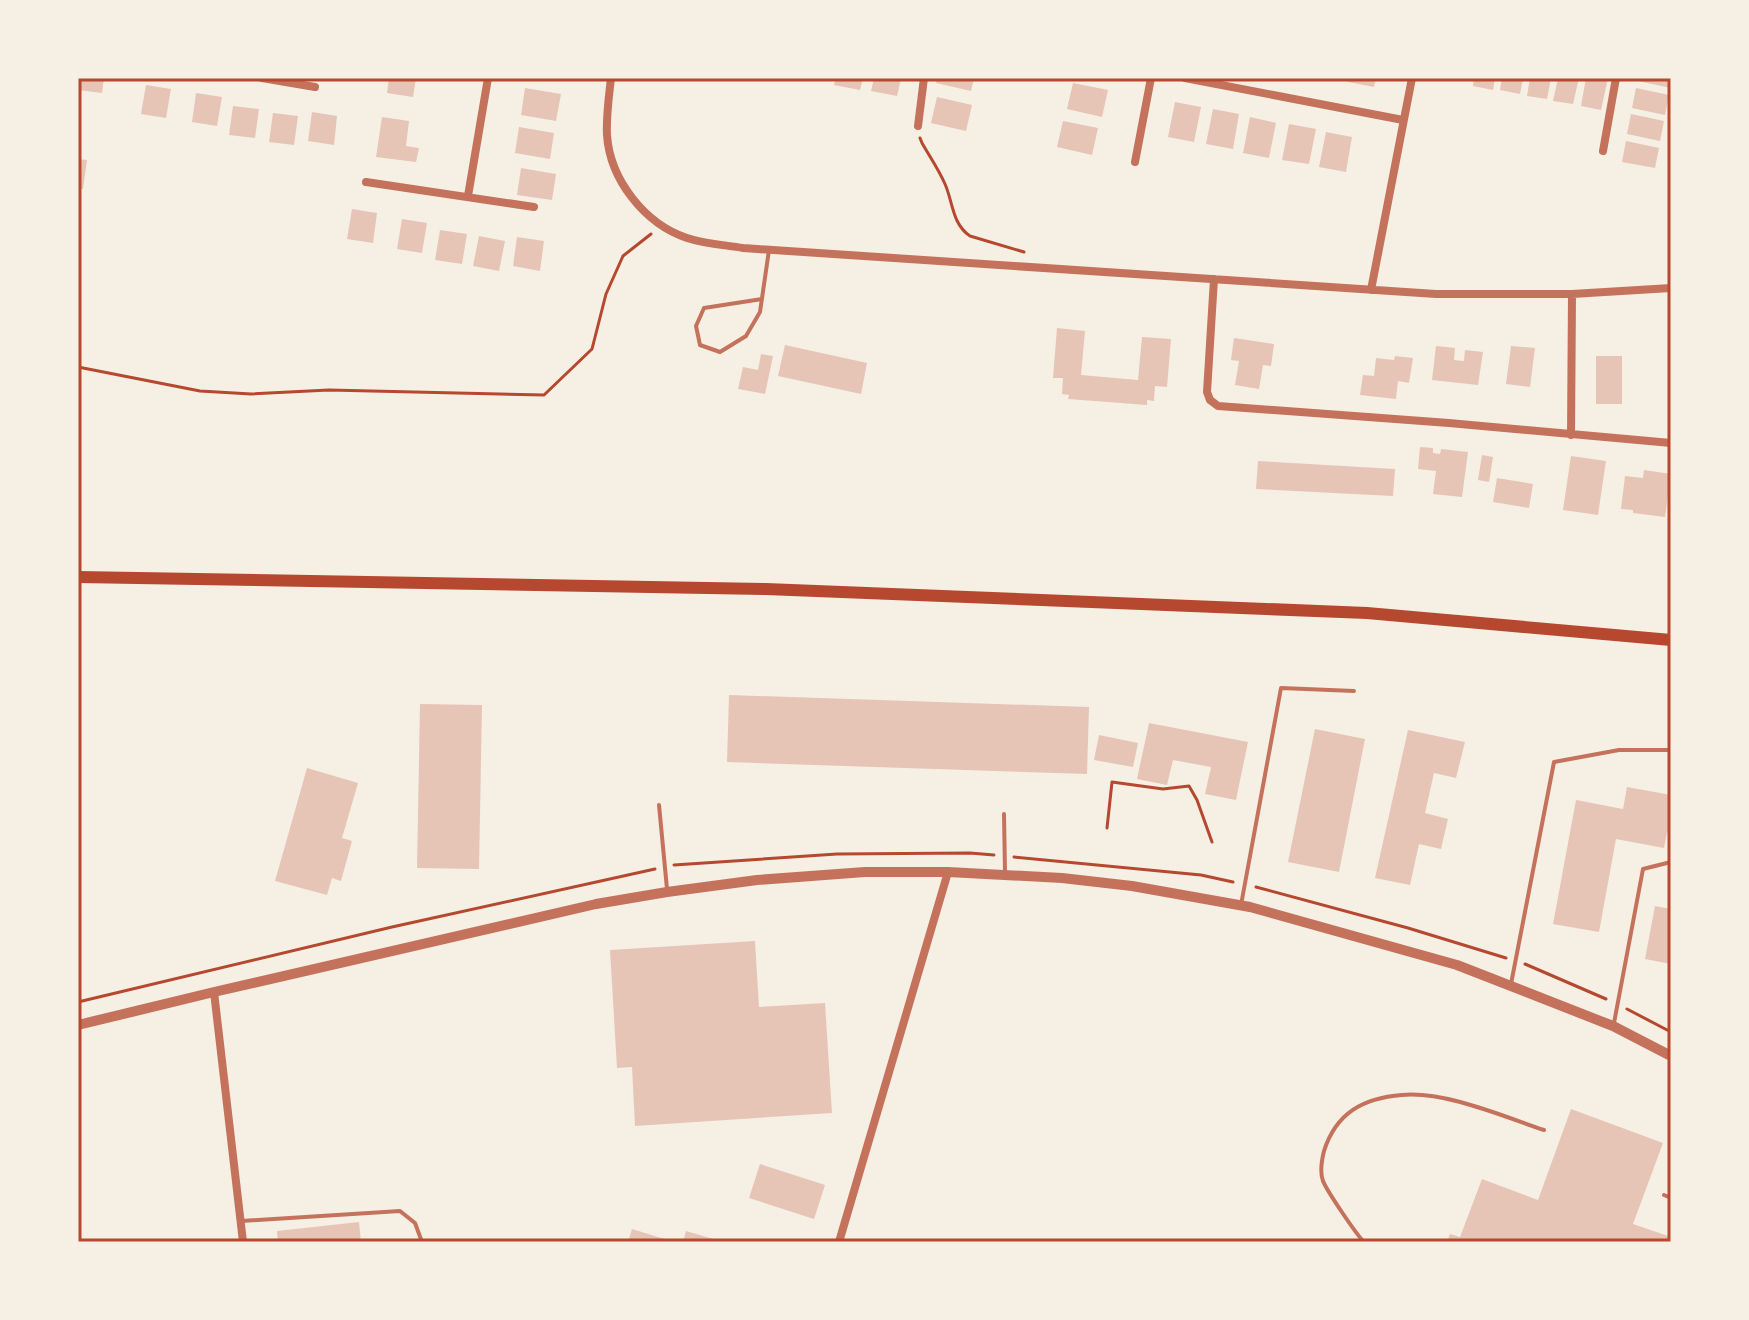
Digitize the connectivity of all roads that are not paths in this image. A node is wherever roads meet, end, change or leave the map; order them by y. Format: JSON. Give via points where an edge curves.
{"nodes":[{"id":1,"x":262,"y":78,"type":"edge"},
{"id":2,"x":488,"y":78,"type":"edge"},
{"id":3,"x":611,"y":78,"type":"edge"},
{"id":4,"x":924,"y":78,"type":"edge"},
{"id":5,"x":1151,"y":78,"type":"edge"},
{"id":6,"x":1185,"y":78,"type":"edge"},
{"id":7,"x":1412,"y":78,"type":"edge"},
{"id":8,"x":1616,"y":78,"type":"edge"},
{"id":9,"x":315,"y":87,"type":"dead end"},
{"id":10,"x":1403,"y":120,"type":"junction"},
{"id":11,"x":918,"y":126,"type":"road end"},
{"id":12,"x":1603,"y":151,"type":"dead end"},
{"id":13,"x":1135,"y":162,"type":"dead end"},
{"id":14,"x":366,"y":182,"type":"dead end"},
{"id":15,"x":468,"y":196,"type":"junction"},
{"id":16,"x":534,"y":207,"type":"dead end"},
{"id":17,"x":769,"y":250,"type":"junction"},
{"id":18,"x":1214,"y":279,"type":"junction"},
{"id":19,"x":1671,"y":288,"type":"edge"},
{"id":20,"x":1371,"y":290,"type":"junction"},
{"id":21,"x":1572,"y":294,"type":"junction"},
{"id":22,"x":762,"y":299,"type":"junction"},
{"id":23,"x":1571,"y":435,"type":"junction"},
{"id":24,"x":1671,"y":443,"type":"edge"},
{"id":25,"x":78,"y":577,"type":"edge"},
{"id":26,"x":1671,"y":640,"type":"edge"},
{"id":27,"x":1354,"y":691,"type":"dead end"},
{"id":28,"x":1671,"y":750,"type":"edge"},
{"id":29,"x":659,"y":805,"type":"dead end"},
{"id":30,"x":1004,"y":814,"type":"dead end"},
{"id":31,"x":1671,"y":862,"type":"edge"},
{"id":32,"x":948,"y":872,"type":"junction"},
{"id":33,"x":1005,"y":876,"type":"junction"},
{"id":34,"x":667,"y":892,"type":"junction"},
{"id":35,"x":1241,"y":905,"type":"junction"},
{"id":36,"x":1511,"y":987,"type":"junction"},
{"id":37,"x":214,"y":992,"type":"junction"},
{"id":38,"x":78,"y":1025,"type":"edge"},
{"id":39,"x":1613,"y":1026,"type":"junction"},
{"id":40,"x":1671,"y":1056,"type":"edge"},
{"id":41,"x":1544,"y":1130,"type":"dead end"},
{"id":42,"x":1664,"y":1195,"type":"dead end"},
{"id":43,"x":1671,"y":1198,"type":"edge"},
{"id":44,"x":241,"y":1221,"type":"junction"},
{"id":45,"x":243,"y":1242,"type":"edge"},
{"id":46,"x":422,"y":1242,"type":"edge"},
{"id":47,"x":839,"y":1242,"type":"edge"},
{"id":48,"x":1364,"y":1242,"type":"edge"}],
"edges":[{"from":1,"to":9,"type":"street"},
{"from":2,"to":15,"type":"street"},
{"from":3,"to":17,"type":"street","via":[[607,136],[616,173],[636,203],[661,227],[689,239]]},
{"from":4,"to":11,"type":"street"},
{"from":5,"to":13,"type":"street"},
{"from":6,"to":10,"type":"street"},
{"from":7,"to":10,"type":"street"},
{"from":8,"to":12,"type":"street"},
{"from":10,"to":20,"type":"street"},
{"from":14,"to":15,"type":"street"},
{"from":15,"to":16,"type":"street"},
{"from":17,"to":18,"type":"street"},
{"from":17,"to":22,"type":"lane"},
{"from":18,"to":20,"type":"street"},
{"from":18,"to":23,"type":"street","via":[[1207,392],[1218,406]]},
{"from":19,"to":21,"type":"street"},
{"from":20,"to":21,"type":"street"},
{"from":21,"to":23,"type":"street"},
{"from":22,"to":22,"type":"lane","via":[[746,336],[720,352],[700,345],[696,326],[704,308]]},
{"from":23,"to":24,"type":"street"},
{"from":25,"to":26,"type":"main road","via":[[766,589],[1367,613]]},
{"from":27,"to":35,"type":"lane","via":[[1281,688]]},
{"from":28,"to":36,"type":"lane","via":[[1619,750],[1554,762]]},
{"from":29,"to":34,"type":"lane"},
{"from":30,"to":33,"type":"lane"},
{"from":31,"to":39,"type":"lane","via":[[1643,869]]},
{"from":32,"to":33,"type":"street"},
{"from":32,"to":34,"type":"street","via":[[865,872]]},
{"from":32,"to":47,"type":"street"},
{"from":33,"to":35,"type":"street","via":[[1132,886]]},
{"from":34,"to":37,"type":"street"},
{"from":35,"to":36,"type":"street","via":[[1457,965]]},
{"from":36,"to":39,"type":"street"},
{"from":37,"to":38,"type":"street"},
{"from":37,"to":44,"type":"street"},
{"from":39,"to":40,"type":"street"},
{"from":41,"to":48,"type":"lane","via":[[1443,1098],[1404,1095],[1347,1112],[1329,1135],[1322,1157],[1323,1180]]},
{"from":42,"to":43,"type":"lane"},
{"from":44,"to":45,"type":"street"},
{"from":44,"to":46,"type":"lane","via":[[400,1211],[415,1223]]}]}
